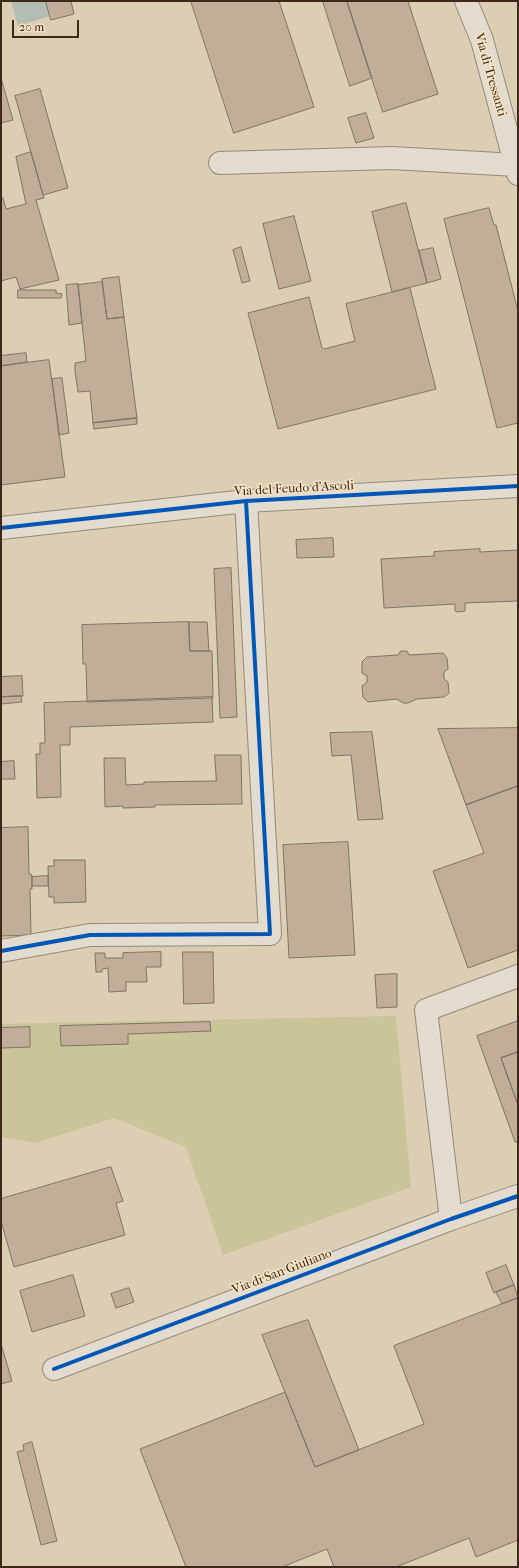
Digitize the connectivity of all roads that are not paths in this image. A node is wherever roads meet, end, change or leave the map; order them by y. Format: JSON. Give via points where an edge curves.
{"nodes":[{"id":1,"x":466,"y":1,"type":"edge"},
{"id":2,"x":220,"y":163,"type":"dead end"},
{"id":3,"x":517,"y":169,"type":"edge"},
{"id":4,"x":518,"y":486,"type":"edge"},
{"id":5,"x":246,"y":500,"type":"junction"},
{"id":6,"x":1,"y":528,"type":"edge"},
{"id":7,"x":1,"y":951,"type":"edge"},
{"id":8,"x":518,"y":976,"type":"edge"},
{"id":9,"x":518,"y":1196,"type":"edge"},
{"id":10,"x":451,"y":1219,"type":"junction"},
{"id":11,"x":54,"y":1369,"type":"dead end"}],
"edges":[{"from":1,"to":3,"type":"street","name":"Via di Tressanti","via":[[482,40]]},
{"from":2,"to":3,"type":"street","via":[[392,158]]},
{"from":4,"to":5,"type":"street","name":"Via del Feudo d'Ascoli"},
{"from":5,"to":6,"type":"street","name":"Via del Feudo d'Ascoli"},
{"from":5,"to":7,"type":"street","via":[[270,934],[90,935]]},
{"from":8,"to":10,"type":"street","via":[[426,1010]]},
{"from":9,"to":10,"type":"street","name":"Via di San Giuliano"},
{"from":10,"to":11,"type":"street","name":"Via di San Giuliano"}]}
